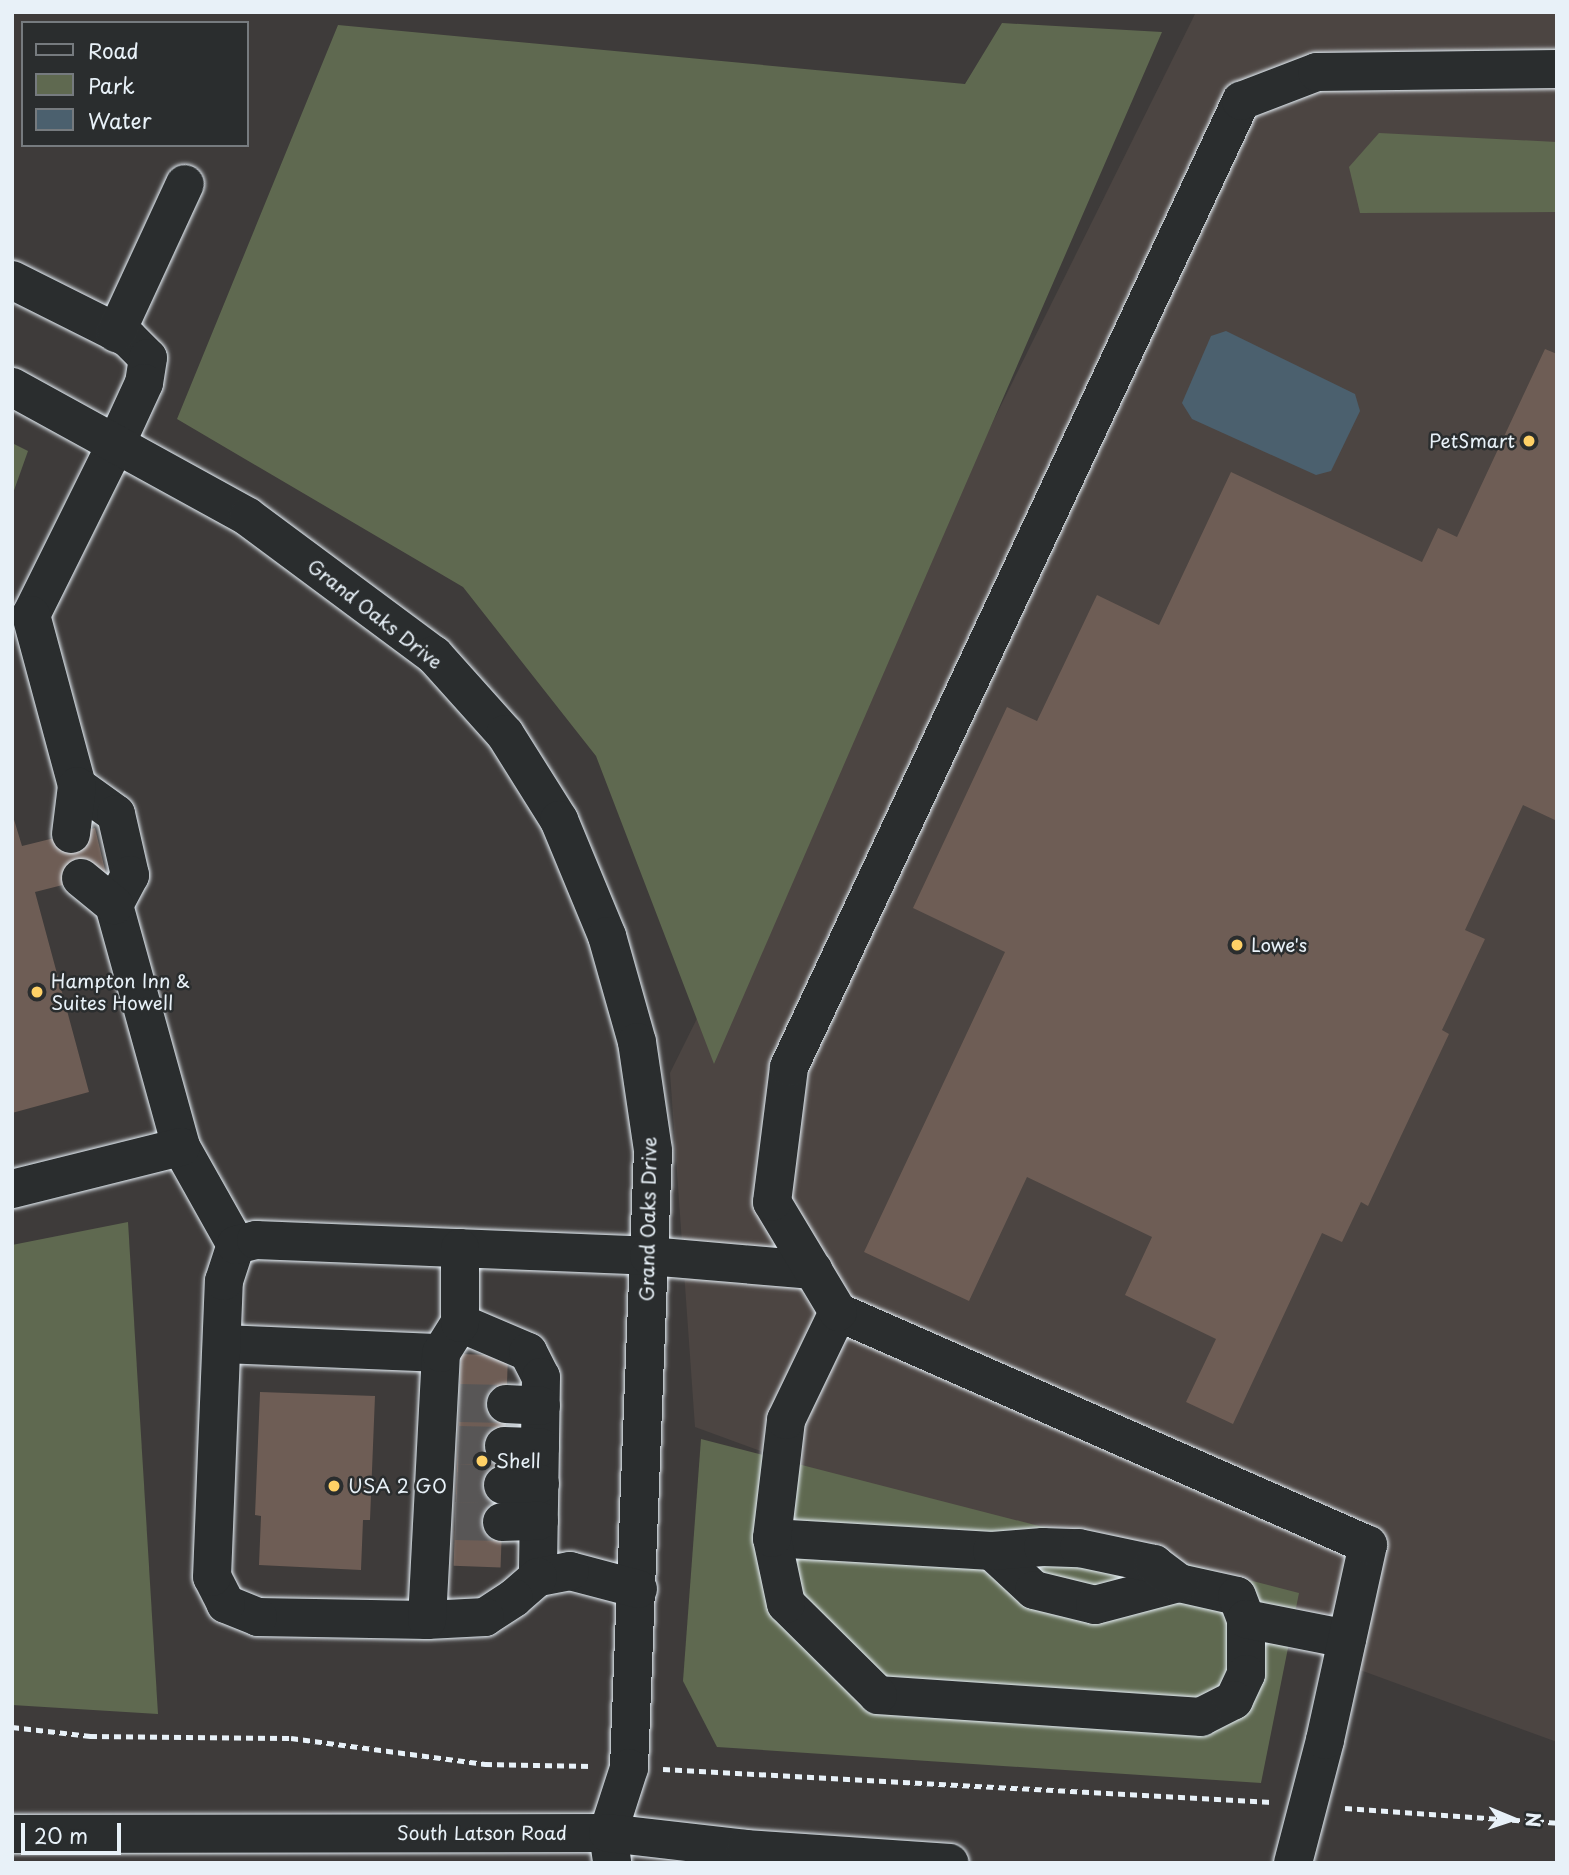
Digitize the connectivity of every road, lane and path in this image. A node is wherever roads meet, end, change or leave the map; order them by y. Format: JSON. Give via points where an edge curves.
{"nodes":[{"id":1,"x":1557,"y":69,"type":"edge"},
{"id":2,"x":185,"y":184,"type":"dead end"},
{"id":3,"x":12,"y":280,"type":"edge"},
{"id":4,"x":116,"y":333,"type":"junction"},
{"id":5,"x":12,"y":387,"type":"edge"},
{"id":6,"x":116,"y":444,"type":"junction"},
{"id":7,"x":21,"y":617,"type":"edge"},
{"id":8,"x":77,"y":786,"type":"junction"},
{"id":9,"x":71,"y":834,"type":"dead end"},
{"id":10,"x":81,"y":878,"type":"dead end"},
{"id":11,"x":114,"y":905,"type":"junction"},
{"id":12,"x":181,"y":1147,"type":"junction"},
{"id":13,"x":12,"y":1189,"type":"edge"},
{"id":14,"x":236,"y":1245,"type":"junction"},
{"id":15,"x":460,"y":1248,"type":"junction"},
{"id":16,"x":649,"y":1256,"type":"junction"},
{"id":17,"x":813,"y":1270,"type":"junction"},
{"id":18,"x":838,"y":1312,"type":"junction"},
{"id":19,"x":450,"y":1338,"type":"junction"},
{"id":20,"x":224,"y":1344,"type":"junction"},
{"id":21,"x":772,"y":1538,"type":"junction"},
{"id":22,"x":992,"y":1551,"type":"junction"},
{"id":23,"x":538,"y":1577,"type":"junction"},
{"id":24,"x":1179,"y":1583,"type":"junction"},
{"id":25,"x":638,"y":1589,"type":"junction"},
{"id":26,"x":1246,"y":1619,"type":"junction"},
{"id":27,"x":427,"y":1620,"type":"junction"},
{"id":28,"x":1347,"y":1639,"type":"junction"},
{"id":29,"x":12,"y":1727,"type":"edge"},
{"id":30,"x":629,"y":1768,"type":"junction"},
{"id":31,"x":1308,"y":1805,"type":"junction"},
{"id":32,"x":1557,"y":1823,"type":"edge"},
{"id":33,"x":12,"y":1833,"type":"edge"},
{"id":34,"x":610,"y":1848,"type":"edge"},
{"id":35,"x":950,"y":1863,"type":"edge"},
{"id":36,"x":1293,"y":1863,"type":"edge"}],
"edges":[{"from":1,"to":17,"type":"street","via":[[1317,72],[1241,101],[789,1067],[772,1202]]},
{"from":2,"to":4,"type":"street"},
{"from":3,"to":4,"type":"street"},
{"from":4,"to":6,"type":"street","via":[[148,358],[144,383]]},
{"from":5,"to":6,"type":"street","name":"Grand Oaks Drive"},
{"from":6,"to":7,"type":"street"},
{"from":6,"to":16,"type":"street","name":"Grand Oaks Drive","via":[[248,517],[434,655],[505,734],[559,820],[607,936],[637,1042],[653,1151]]},
{"from":7,"to":8,"type":"street"},
{"from":8,"to":9,"type":"street"},
{"from":8,"to":11,"type":"street","via":[[116,814],[130,875]]},
{"from":10,"to":11,"type":"street"},
{"from":11,"to":12,"type":"street"},
{"from":12,"to":13,"type":"street"},
{"from":12,"to":14,"type":"street"},
{"from":14,"to":15,"type":"street","via":[[256,1240]]},
{"from":14,"to":20,"type":"street","via":[[224,1281]]},
{"from":15,"to":16,"type":"street"},
{"from":15,"to":19,"type":"street"},
{"from":16,"to":17,"type":"street"},
{"from":16,"to":25,"type":"street","name":"Grand Oaks Drive"},
{"from":17,"to":18,"type":"street"},
{"from":18,"to":21,"type":"street","via":[[786,1420]]},
{"from":18,"to":28,"type":"street","via":[[1368,1545]]},
{"from":19,"to":20,"type":"street"},
{"from":19,"to":23,"type":"street","via":[[528,1352],[541,1377],[523,1405],[521,1503]]},
{"from":19,"to":27,"type":"street","via":[[444,1521]]},
{"from":20,"to":27,"type":"street","via":[[212,1577],[226,1604],[258,1617]]},
{"from":21,"to":22,"type":"street"},
{"from":21,"to":26,"type":"street","via":[[786,1604],[878,1695],[1201,1717],[1234,1700],[1246,1674]]},
{"from":22,"to":24,"type":"street","via":[[1079,1548],[1154,1564]]},
{"from":22,"to":24,"type":"street","via":[[1034,1590],[1095,1605]]},
{"from":23,"to":25,"type":"street","via":[[570,1571]]},
{"from":23,"to":27,"type":"street","via":[[485,1617]]},
{"from":24,"to":26,"type":"street","via":[[1237,1596]]},
{"from":25,"to":30,"type":"street","name":"Grand Oaks Drive"},
{"from":26,"to":28,"type":"street"},
{"from":28,"to":31,"type":"street"},
{"from":29,"to":30,"type":"path","via":[[90,1736],[291,1738],[485,1764]]},
{"from":30,"to":31,"type":"path"},
{"from":30,"to":34,"type":"street","name":"Grand Oaks Drive"},
{"from":31,"to":32,"type":"path"},
{"from":31,"to":36,"type":"street"},
{"from":33,"to":34,"type":"street","name":"South Latson Road"},
{"from":34,"to":35,"type":"street","name":"South Latson Road","via":[[746,1849]]}]}
